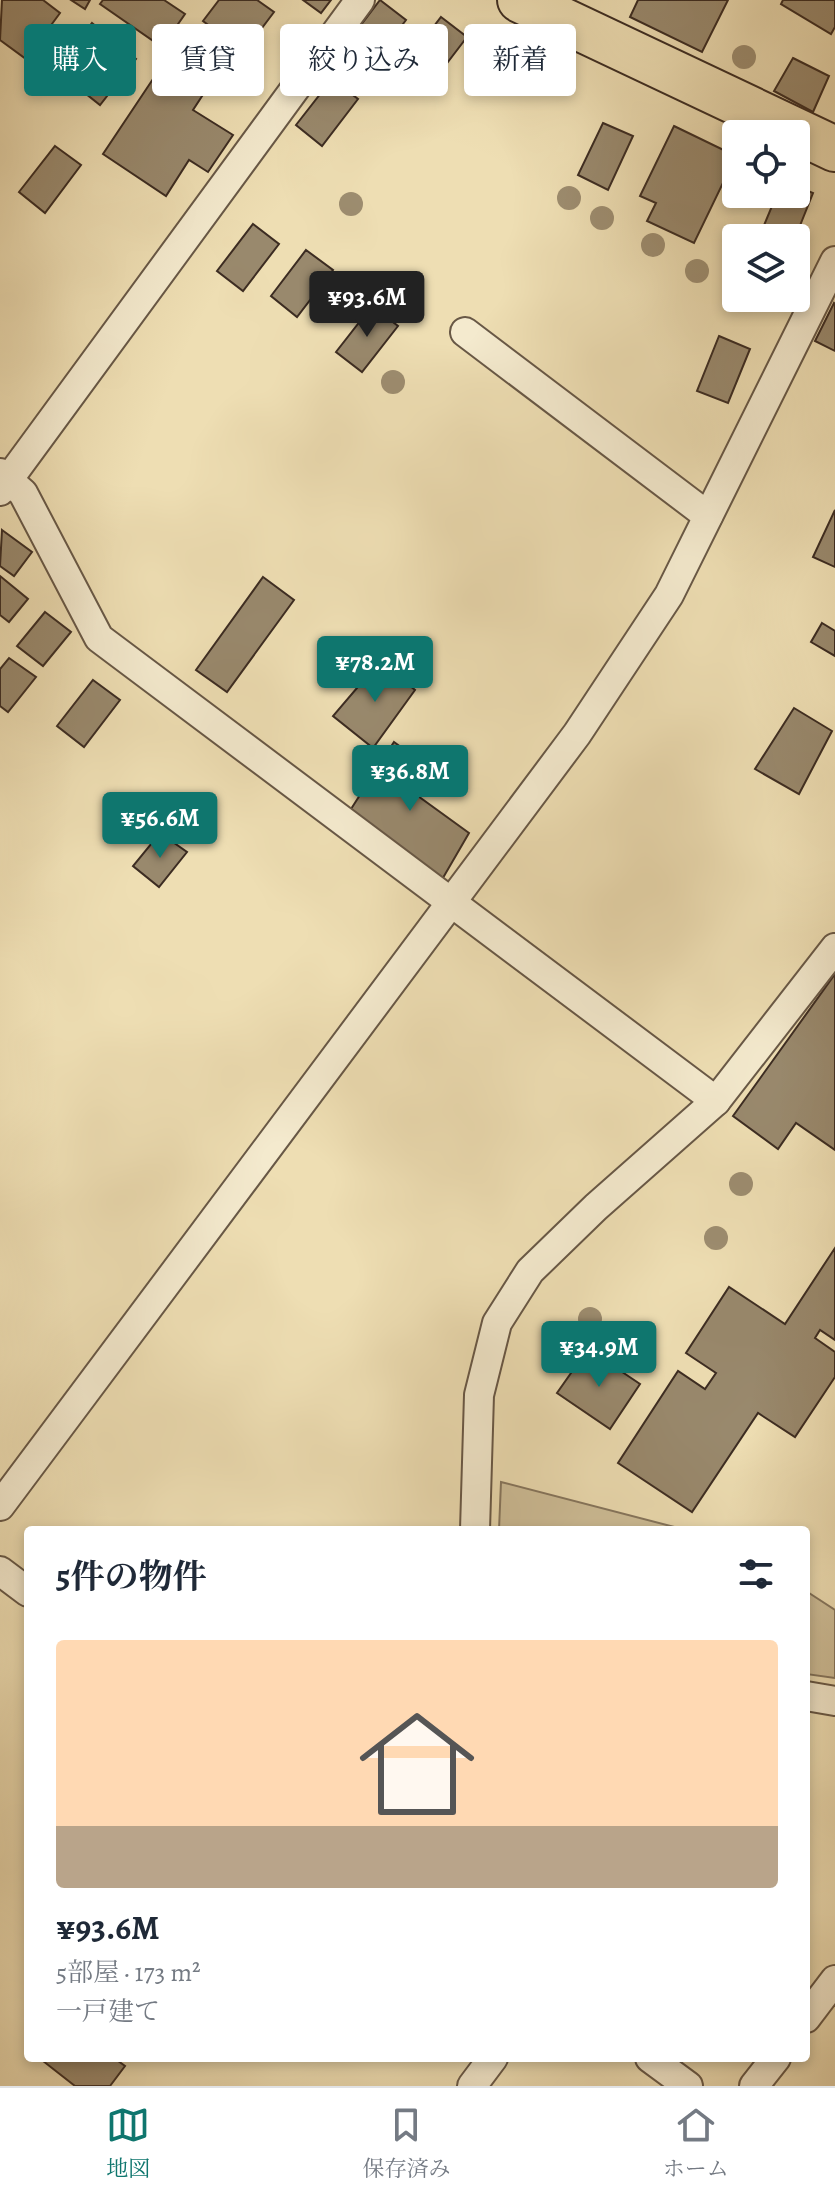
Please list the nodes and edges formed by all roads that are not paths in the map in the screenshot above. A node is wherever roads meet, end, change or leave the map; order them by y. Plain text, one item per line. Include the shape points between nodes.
1 (360, 0) edge
2 (520, 0) edge
3 (835, 149) edge
4 (835, 261) edge
5 (465, 332) dead end
6 (3, 481) edge
7 (708, 516) junction
8 (452, 905) junction
9 (835, 948) edge
10 (716, 1101) junction
11 (0, 1506) edge
12 (475, 1526) edge
13 (0, 1571) edge
14 (24, 1589) edge
15 (810, 1697) edge
16 (835, 1701) edge
17 (835, 1980) edge
18 (810, 2013) edge
19 (490, 2062) edge
20 (655, 2062) edge
21 (773, 2062) edge
22 (472, 2086) edge
23 (688, 2086) edge
24 (754, 2086) edge

1 - 6 street
2 - 3 main road
4 - 7 street
5 - 7 street
6 - 8 street via 23,493 99,638
7 - 8 street via 669,595 577,734
8 - 10 street
8 - 11 street
9 - 10 street
10 - 12 street via 530,1271 497,1323 479,1395
13 - 14 street
15 - 16 street
17 - 18 street
19 - 22 street
20 - 23 street
21 - 24 street

